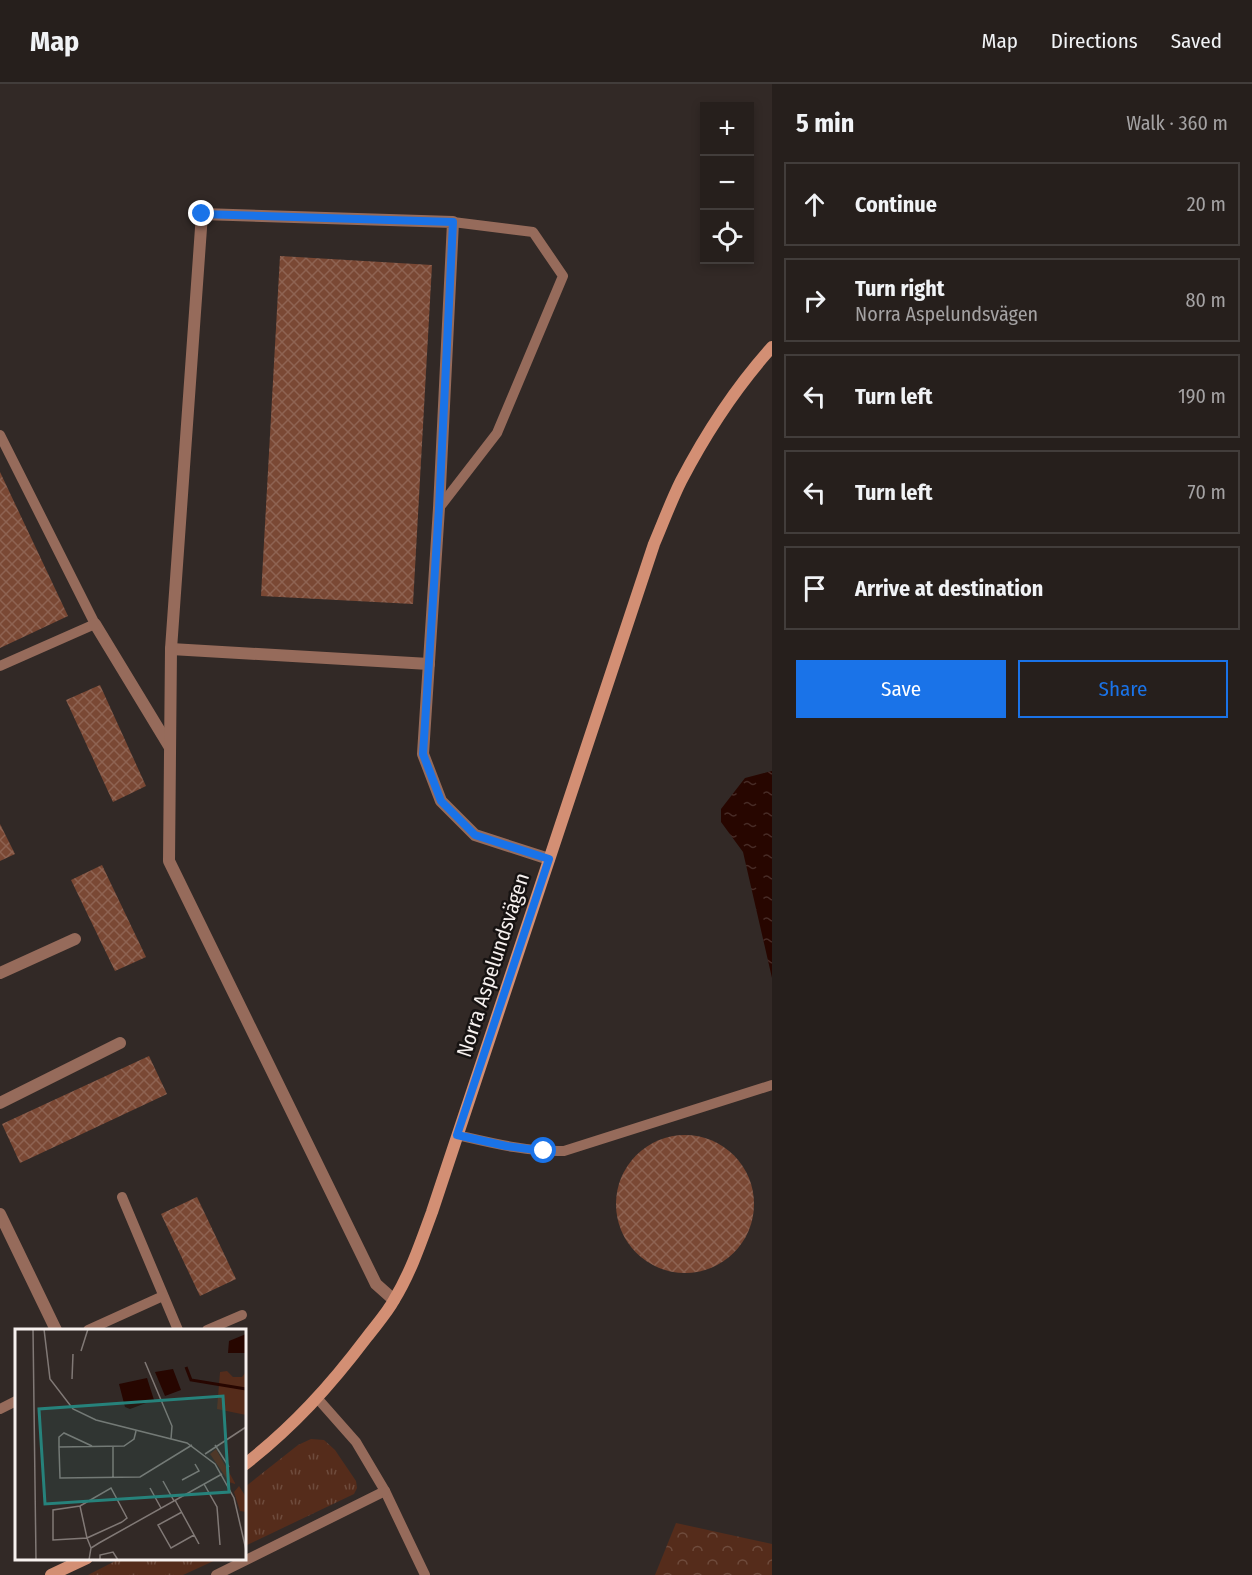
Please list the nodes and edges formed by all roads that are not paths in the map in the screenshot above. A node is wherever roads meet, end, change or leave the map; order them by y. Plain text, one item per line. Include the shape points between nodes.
1 (453, 222) junction
2 (772, 347) edge
3 (0, 435) edge
4 (439, 508) junction
5 (95, 624) junction
6 (171, 649) junction
7 (429, 664) junction
8 (0, 666) edge
9 (170, 747) junction
10 (549, 859) junction
11 (75, 939) dead end
12 (0, 974) edge
13 (120, 1043) dead end
14 (772, 1084) edge
15 (0, 1103) edge
16 (457, 1135) junction
17 (122, 1197) dead end
18 (0, 1214) edge
19 (163, 1296) junction
20 (394, 1300) junction
21 (242, 1315) dead end
22 (56, 1329) edge
23 (90, 1329) edge
24 (178, 1329) edge
25 (209, 1329) edge
26 (318, 1399) junction
27 (15, 1402) edge
28 (0, 1409) edge
29 (246, 1463) edge
30 (384, 1491) junction
31 (83, 1560) edge
32 (51, 1575) edge
33 (216, 1575) edge
34 (425, 1575) edge

1 - 4 street
1 - 4 lane via 533,232 562,276 497,433
1 - 6 street via 202,214
2 - 10 street, Norra Aspelundsvägen via 714,424 680,482 654,544
3 - 5 lane
4 - 7 street
5 - 8 lane
5 - 9 street
6 - 7 street
6 - 9 street
7 - 10 street via 423,754 441,801 475,835
9 - 20 street via 169,861 376,1284
10 - 16 street, Norra Aspelundsvägen
11 - 12 street
13 - 15 street
14 - 16 lane via 564,1151 525,1149
16 - 20 street, Norra Aspelundsvägen via 416,1255
17 - 19 lane
18 - 22 street
19 - 23 lane
19 - 24 lane
20 - 26 street, Norra Aspelundsvägen
21 - 25 lane
26 - 29 street, Norra Aspelundsvägen
26 - 30 lane via 356,1442
27 - 28 lane
30 - 33 lane
30 - 34 lane
31 - 32 street

